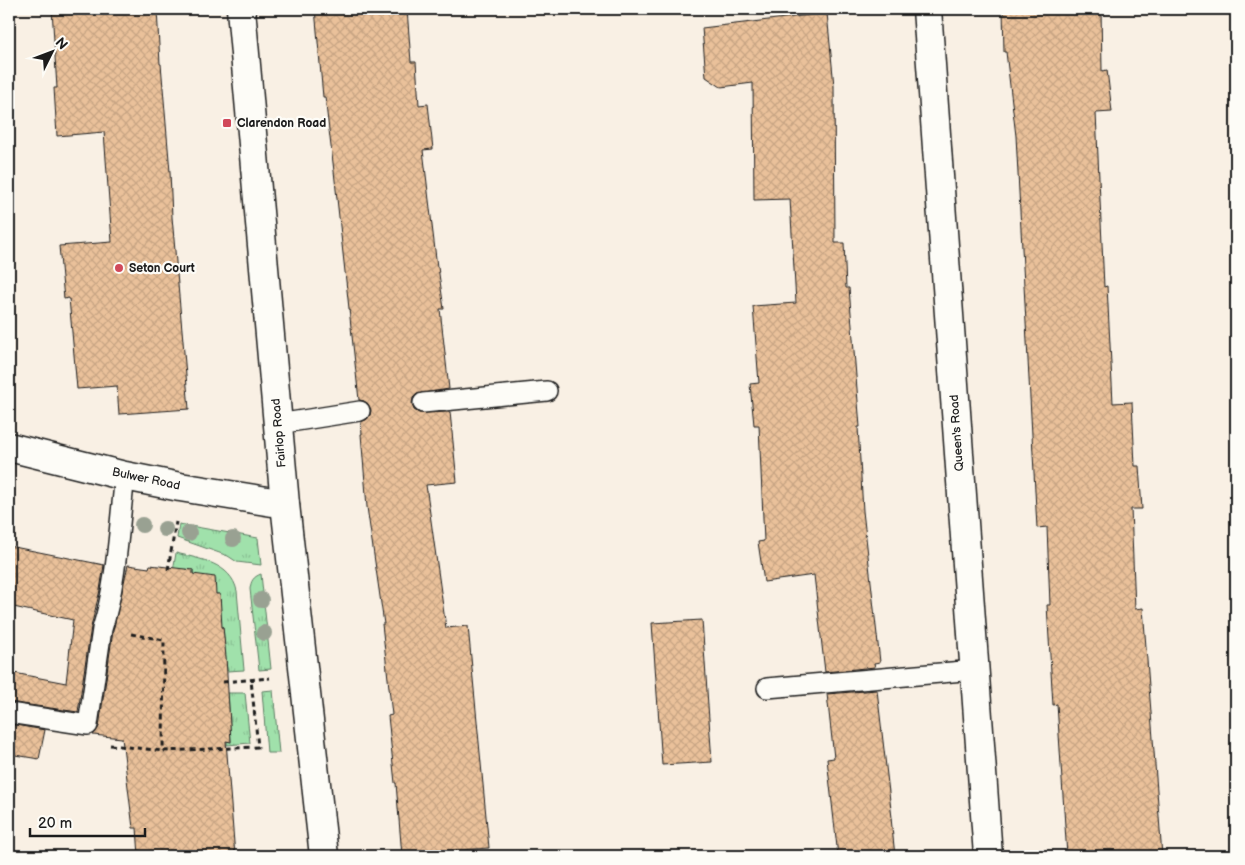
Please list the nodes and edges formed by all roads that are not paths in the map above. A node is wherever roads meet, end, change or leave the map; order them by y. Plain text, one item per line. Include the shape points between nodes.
1 (241, 9) edge
2 (926, 9) edge
3 (547, 391) dead end
4 (423, 403) dead end
5 (360, 411) dead end
6 (278, 424) junction
7 (9, 447) edge
8 (125, 476) junction
9 (285, 504) junction
10 (975, 670) junction
11 (767, 688) dead end
12 (9, 712) edge
13 (324, 856) edge
14 (988, 856) edge

1 - 6 street, Fairlop Road
2 - 10 street, Queen's Road
3 - 4 lane
5 - 6 lane
6 - 9 street, Fairlop Road
7 - 8 street, Bulwer Road
8 - 9 street, Bulwer Road
8 - 12 lane via 88,725
9 - 13 street, Fairlop Road
10 - 11 lane
10 - 14 street, Queen's Road

